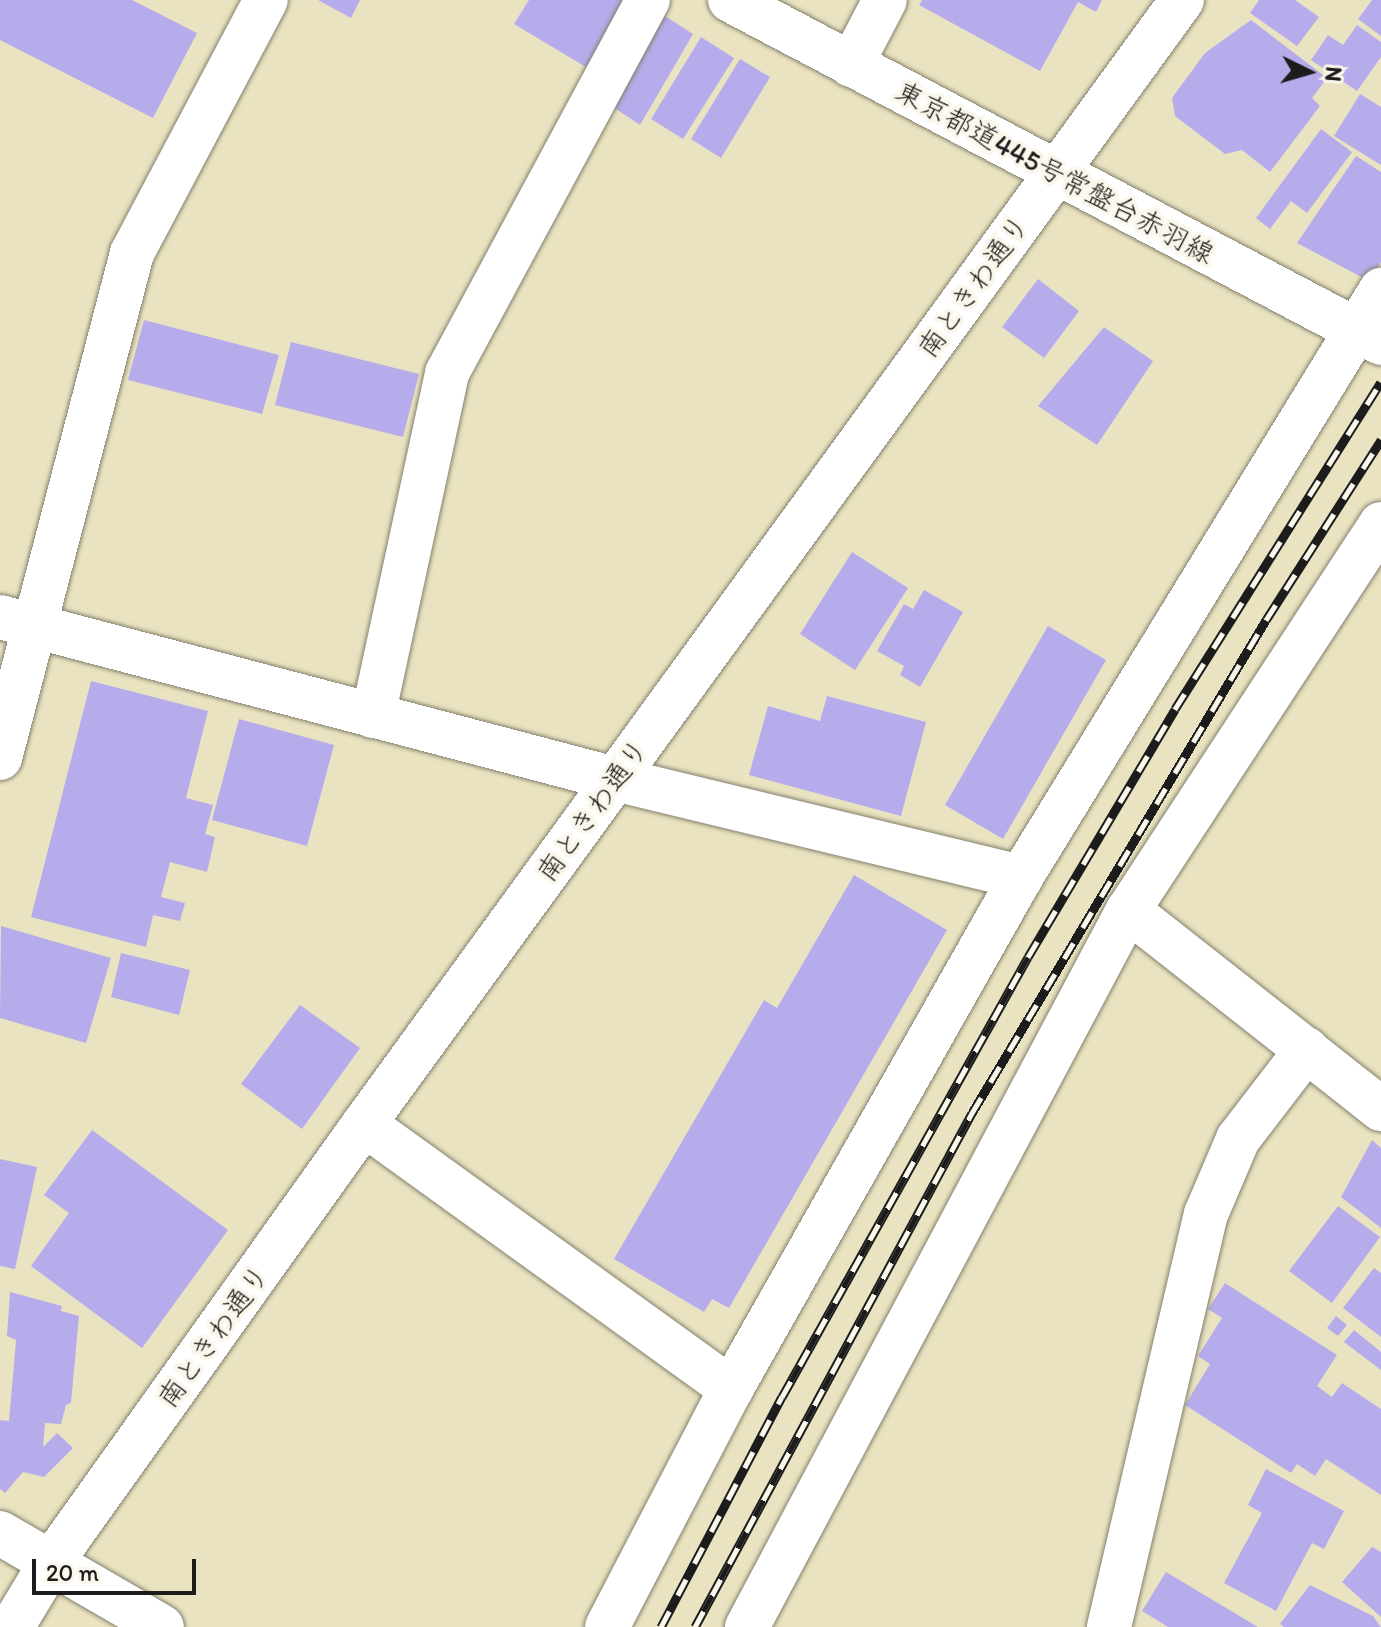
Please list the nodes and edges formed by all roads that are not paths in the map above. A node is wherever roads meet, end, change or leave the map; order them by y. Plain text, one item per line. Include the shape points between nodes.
1 (266, 0) edge
2 (648, 0) edge
3 (730, 0) edge
4 (885, 0) edge
5 (1182, 0) edge
6 (851, 65) junction
7 (1056, 171) junction
8 (1381, 290) edge
9 (1368, 337) edge
10 (1381, 524) edge
11 (17, 622) edge
12 (373, 716) junction
13 (0, 758) edge
14 (615, 779) junction
15 (1021, 877) junction
16 (1128, 910) junction
17 (1307, 1049) junction
18 (1381, 1109) edge
19 (364, 1124) junction
20 (731, 1389) junction
21 (0, 1533) edge
22 (50, 1564) junction
23 (12, 1627) edge
24 (162, 1627) edge
25 (607, 1627) edge
26 (747, 1627) edge
27 (1109, 1627) edge

1 - 11 street via 132,253
2 - 12 street via 447,373
3 - 6 street, 東京都道445号常盤台赤羽線
4 - 6 street
5 - 7 street, 南ときわ通り
6 - 7 street, 東京都道445号常盤台赤羽線
7 - 9 street, 東京都道445号常盤台赤羽線
7 - 14 street, 南ときわ通り
8 - 9 street
9 - 15 street
10 - 16 street
11 - 12 street
11 - 13 street
12 - 14 street
14 - 15 street
14 - 19 street, 南ときわ通り
15 - 20 street
16 - 17 street
16 - 26 street
17 - 18 street
17 - 27 street via 1238,1139 1206,1214
19 - 20 street
19 - 22 street, 南ときわ通り
20 - 25 street
21 - 22 street
22 - 23 street, 南ときわ通り
22 - 24 street

